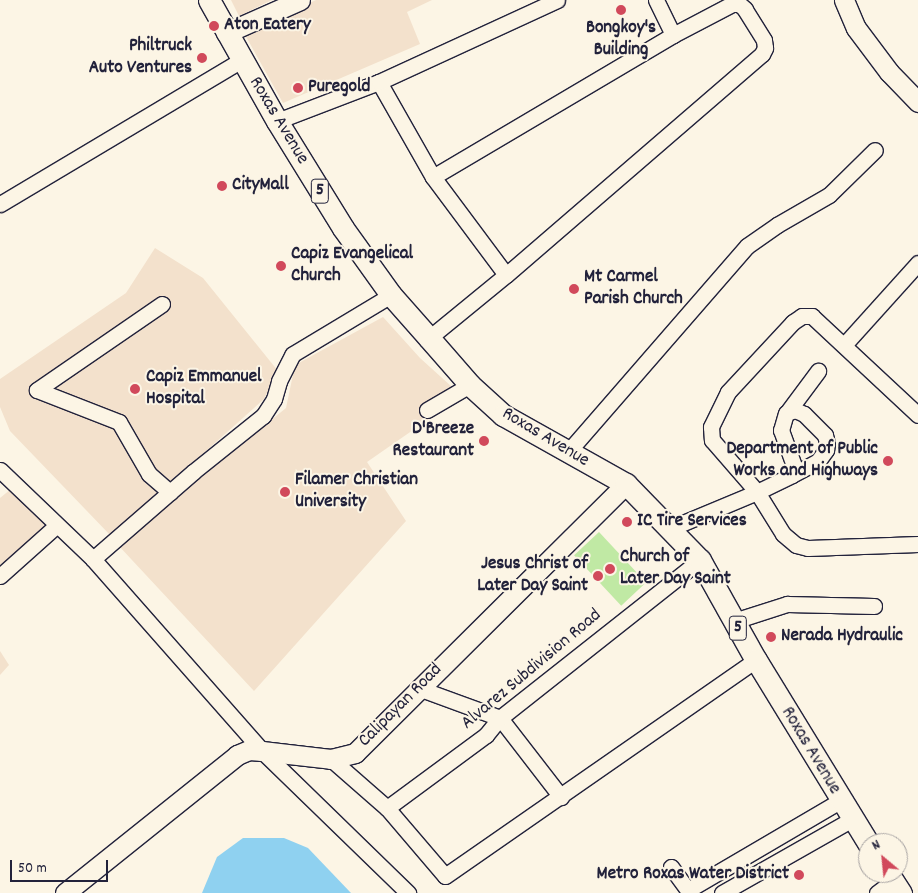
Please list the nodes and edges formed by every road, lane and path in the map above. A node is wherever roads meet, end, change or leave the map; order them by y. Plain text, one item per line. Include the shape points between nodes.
1 (209, 0) edge
2 (300, 0) edge
3 (557, 0) edge
4 (656, 0) edge
5 (844, 0) edge
6 (226, 33) junction
7 (673, 35) junction
8 (242, 60) junction
9 (379, 82) junction
10 (918, 102) edge
11 (277, 122) junction
12 (875, 150) dead end
13 (433, 177) junction
14 (0, 204) edge
15 (918, 263) edge
16 (506, 275) junction
17 (391, 294) junction
18 (162, 304) dead end
19 (429, 338) junction
20 (845, 344) junction
21 (818, 371) dead end
22 (470, 384) junction
23 (427, 410) dead end
24 (789, 410) junction
25 (918, 415) edge
26 (567, 453) junction
27 (0, 470) edge
28 (792, 476) junction
29 (626, 484) junction
30 (170, 492) junction
31 (757, 492) junction
32 (56, 526) junction
33 (671, 528) junction
34 (918, 544) edge
35 (93, 559) junction
36 (700, 560) junction
37 (0, 576) edge
38 (874, 606) dead end
39 (734, 621) junction
40 (756, 660) junction
41 (418, 688) junction
42 (500, 718) junction
43 (262, 751) junction
44 (331, 760) junction
45 (561, 797) junction
46 (840, 801) junction
47 (387, 808) junction
48 (852, 818) junction
49 (862, 833) edge
50 (671, 867) dead end
51 (65, 893) edge
52 (408, 893) edge
53 (722, 893) edge

1 - 6 highway, Roxas Avenue / 5
2 - 6 main road
3 - 9 street
4 - 7 street
5 - 10 main road via 856,28 889,72
6 - 8 highway, Roxas Avenue / 5
7 - 13 street
7 - 16 street via 732,4 739,4 764,40 765,48 762,54
8 - 11 highway, Roxas Avenue / 5
8 - 14 street
9 - 11 street
9 - 13 street
11 - 17 highway, Roxas Avenue / 5 via 343,228
12 - 26 street via 829,195 747,246
13 - 16 street
15 - 20 street
16 - 19 street
17 - 19 highway, Roxas Avenue / 5
17 - 30 street via 293,354 274,399 262,416
18 - 30 street via 37,390 118,422 149,474
19 - 22 highway, Roxas Avenue / 5
20 - 25 street
20 - 31 street via 812,316 802,316 728,392 711,427 712,440
21 - 24 street
22 - 23 street
22 - 26 highway, Roxas Avenue / 5 via 503,414
24 - 28 street via 781,430 794,466
24 - 28 street via 795,410 823,431 827,443 818,461
26 - 29 highway, Roxas Avenue / 5
27 - 32 street
28 - 31 street
29 - 33 highway, Roxas Avenue / 5
29 - 41 main road, Calipayan Road
30 - 35 street
31 - 33 street
31 - 34 street via 783,534 796,545 808,548
32 - 35 street
32 - 37 street
33 - 36 highway, Roxas Avenue / 5
35 - 43 street
36 - 39 highway, Roxas Avenue / 5
36 - 42 street, Alvarez Subdivision Road
38 - 39 street via 787,604
39 - 40 highway, Roxas Avenue / 5
40 - 45 street
40 - 46 highway, Roxas Avenue / 5
41 - 42 street
41 - 44 main road, Calipayan Road via 355,753
42 - 45 street
42 - 47 street, Alvarez Subdivision Road via 486,735
43 - 44 main road, Calipayan Road
43 - 51 main road, Calipayan Road via 248,750 237,755
43 - 52 street
44 - 47 street
45 - 47 street via 445,876
46 - 48 highway, Roxas Avenue / 5
46 - 50 street via 688,890
48 - 49 highway, Roxas Avenue / 5
48 - 53 street

